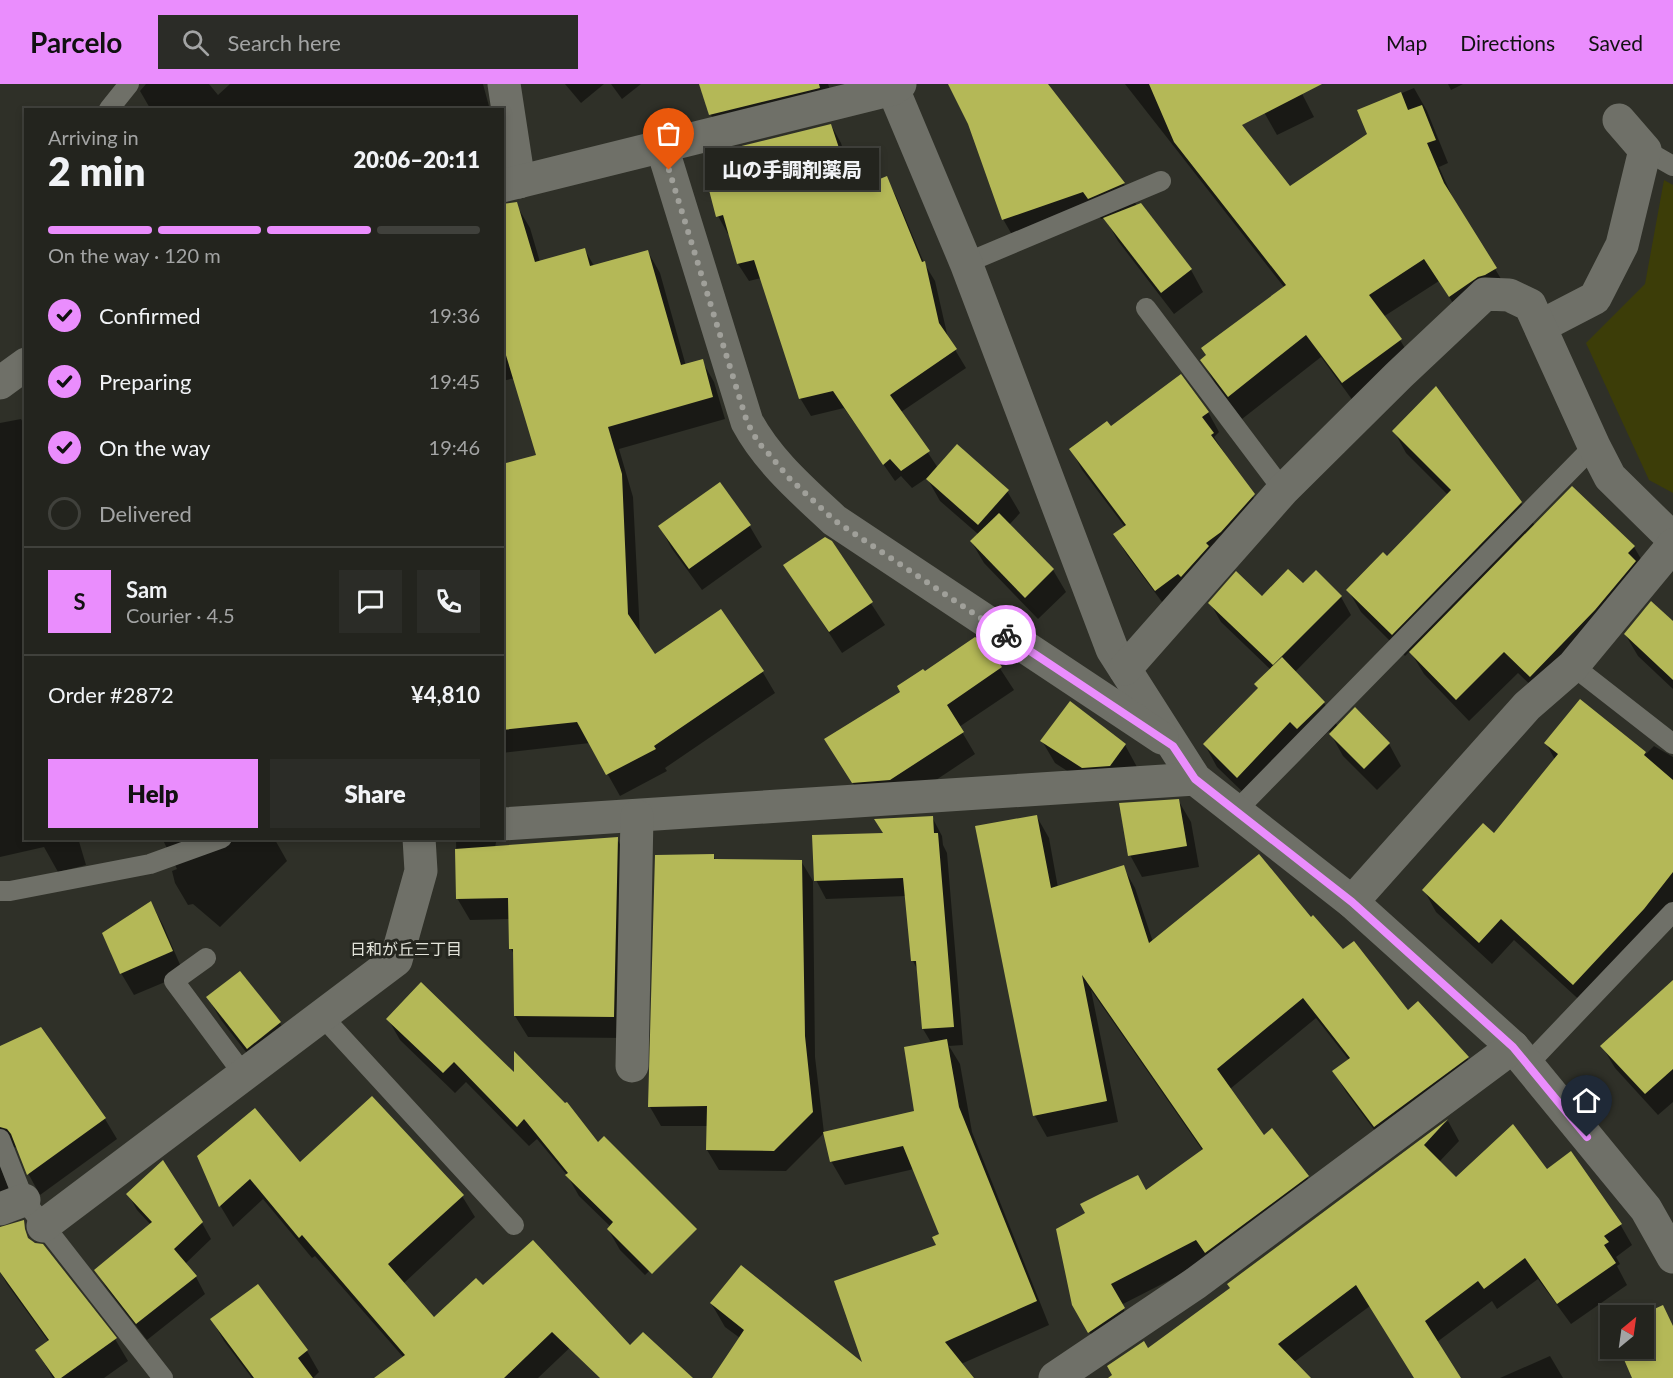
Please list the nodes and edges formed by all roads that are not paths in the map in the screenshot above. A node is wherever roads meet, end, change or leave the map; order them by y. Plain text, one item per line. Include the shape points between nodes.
1 (129, 84) edge
2 (504, 84) edge
3 (894, 86) edge
4 (110, 108) edge
5 (1619, 120) dead end
6 (662, 147) junction
7 (1645, 150) junction
8 (1673, 166) edge
9 (1161, 181) dead end
10 (511, 184) edge
11 (966, 263) junction
12 (1146, 308) dead end
13 (1541, 326) junction
14 (24, 365) edge
15 (0, 382) edge
16 (1594, 446) junction
17 (1283, 490) junction
18 (1673, 539) edge
19 (1673, 545) edge
20 (1573, 666) junction
21 (1125, 669) junction
22 (1673, 744) edge
23 (1173, 746) junction
24 (1195, 779) junction
25 (1236, 811) junction
26 (637, 816) junction
27 (504, 824) edge
28 (216, 840) edge
29 (419, 840) edge
30 (0, 891) edge
31 (1352, 902) junction
32 (1673, 912) edge
33 (206, 958) dead end
34 (322, 1016) junction
35 (1521, 1055) junction
36 (632, 1066) dead end
37 (243, 1076) junction
38 (0, 1139) edge
39 (12, 1204) edge
40 (1646, 1209) junction
41 (514, 1225) dead end
42 (43, 1226) junction
43 (1673, 1228) edge
44 (1673, 1257) edge
45 (163, 1378) edge
46 (1055, 1378) edge

1 - 4 lane
2 - 10 street
3 - 6 street
3 - 11 street
5 - 7 street
6 - 10 street
6 - 23 street via 747,422 758,442 834,520
7 - 8 lane
7 - 13 street via 1622,245 1595,297
9 - 11 lane
11 - 21 street via 1112,649
12 - 17 lane
13 - 16 street
13 - 17 street via 1530,305 1509,295 1485,294
14 - 15 street
16 - 18 street via 1610,477
16 - 25 lane
17 - 21 street
19 - 20 street
20 - 22 lane
20 - 31 street via 1527,706
21 - 23 street
23 - 24 street
24 - 25 street
24 - 26 street
25 - 31 street
26 - 27 street
26 - 36 street
28 - 30 lane via 150,864
29 - 34 street via 421,871 396,960
31 - 35 street
32 - 35 lane
33 - 37 lane via 174,981
34 - 37 street
34 - 41 lane
35 - 40 street
35 - 46 street
37 - 42 street
38 - 39 lane
39 - 42 lane
40 - 43 street
40 - 44 street
42 - 45 lane

